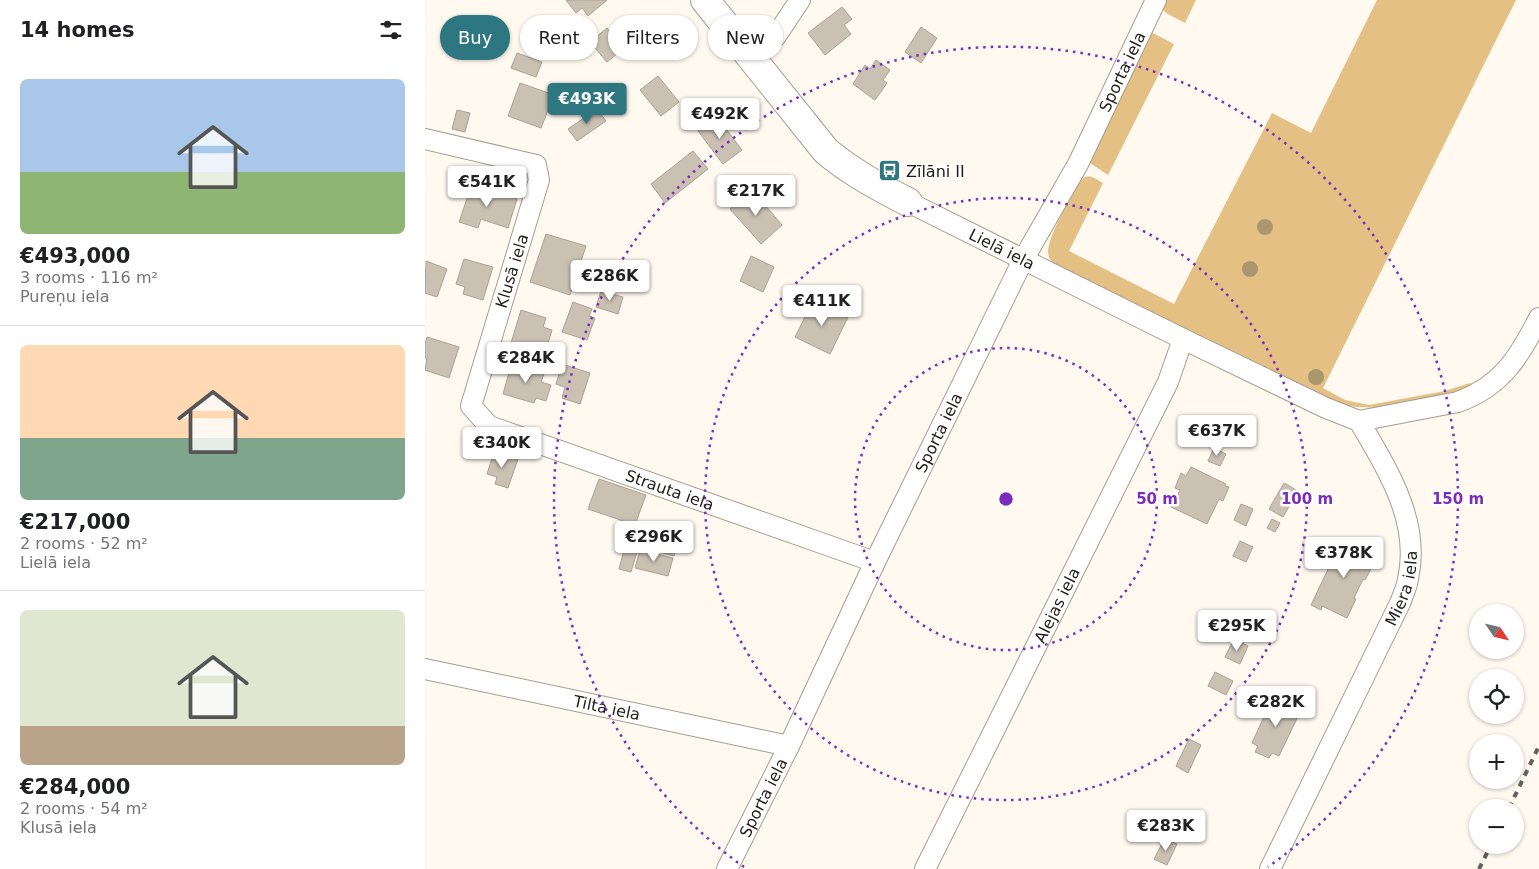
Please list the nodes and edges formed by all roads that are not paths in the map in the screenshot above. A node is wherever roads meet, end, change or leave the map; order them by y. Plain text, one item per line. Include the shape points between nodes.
1 (705, 0) edge
2 (801, 0) edge
3 (1156, 0) edge
4 (717, 15) edge
5 (783, 26) edge
6 (755, 60) edge
7 (425, 139) edge
8 (908, 202) joint
9 (1023, 260) junction
10 (1539, 318) edge
11 (1183, 339) junction
12 (471, 406) joint
13 (1359, 421) junction
14 (875, 562) junction
15 (425, 669) edge
16 (789, 746) junction
17 (727, 869) edge
18 (925, 869) edge
19 (1270, 869) edge

1 - 4 street, Lielā iela
2 - 5 street
3 - 9 street, Sporta iela via 1078,164
6 - 8 street, Lielā iela via 826,151 865,179
7 - 12 street, Klusā iela via 536,164 539,180
8 - 9 street, Lielā iela
9 - 11 street, Lielā iela
9 - 14 street, Sporta iela
10 - 13 street via 1518,357 1489,388 1458,402
11 - 13 street, Lielā iela
11 - 18 street, Alejas iela via 1167,382
12 - 14 street, Strauta iela via 489,426
13 - 19 street, Miera iela via 1388,470 1405,512 1411,543 1408,580 1401,601
14 - 16 street, Sporta iela
15 - 16 street, Tilta iela
16 - 17 street, Sporta iela

